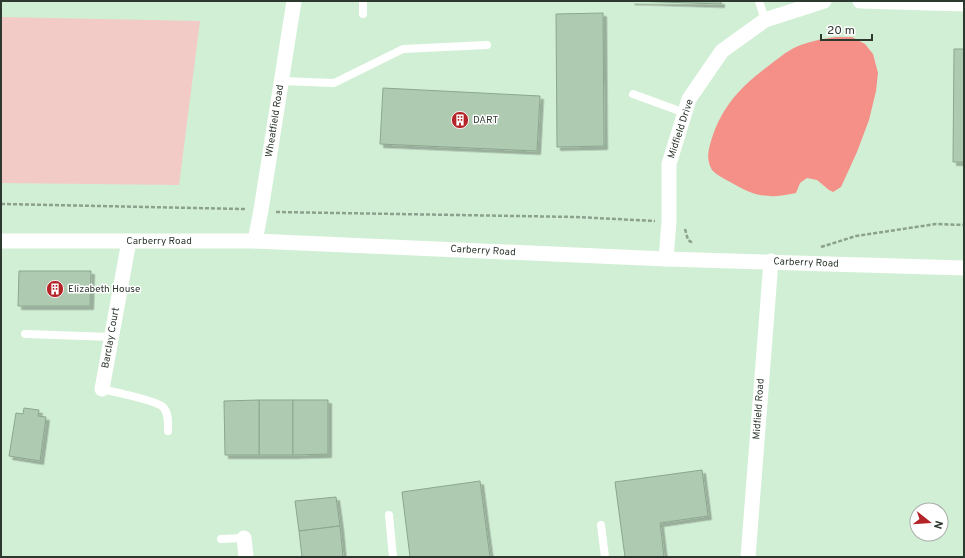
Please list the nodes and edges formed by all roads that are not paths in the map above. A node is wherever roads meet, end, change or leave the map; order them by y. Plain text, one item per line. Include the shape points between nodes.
1 (294, 1) edge
2 (363, 1) edge
3 (759, 1) edge
4 (824, 1) edge
5 (860, 1) edge
6 (900, 2) edge
7 (964, 4) edge
8 (363, 14) dead end
9 (765, 20) junction
10 (487, 45) dead end
11 (281, 81) junction
12 (633, 94) dead end
13 (685, 113) junction
14 (1, 240) edge
15 (129, 241) junction
16 (255, 241) junction
17 (666, 260) junction
18 (771, 262) junction
19 (964, 268) edge
20 (25, 334) dead end
21 (112, 337) junction
22 (102, 389) joint
23 (168, 431) dead end
24 (389, 515) dead end
25 (601, 525) dead end
26 (244, 538) joint
27 (221, 539) dead end
28 (246, 557) edge
29 (393, 557) edge
30 (605, 557) edge
31 (748, 557) edge

1 - 11 street, Wheatfield Road
2 - 8 lane
3 - 9 lane
4 - 9 street, Midfield Drive
5 - 6 street
6 - 7 street
9 - 13 street, Midfield Drive via 722,51 689,99
10 - 11 lane via 403,48 334,83
11 - 16 street, Wheatfield Road
12 - 13 lane
13 - 17 street, Midfield Drive via 669,164
14 - 15 street, Carberry Road
15 - 16 street, Carberry Road
15 - 21 street, Barclay Court
16 - 17 street, Carberry Road
17 - 18 street, Carberry Road
18 - 19 street, Carberry Road
18 - 31 street, Midfield Road
20 - 21 lane
21 - 22 street, Barclay Court
22 - 23 lane via 163,407 168,418
24 - 29 lane
25 - 30 lane
26 - 27 lane
26 - 28 street

